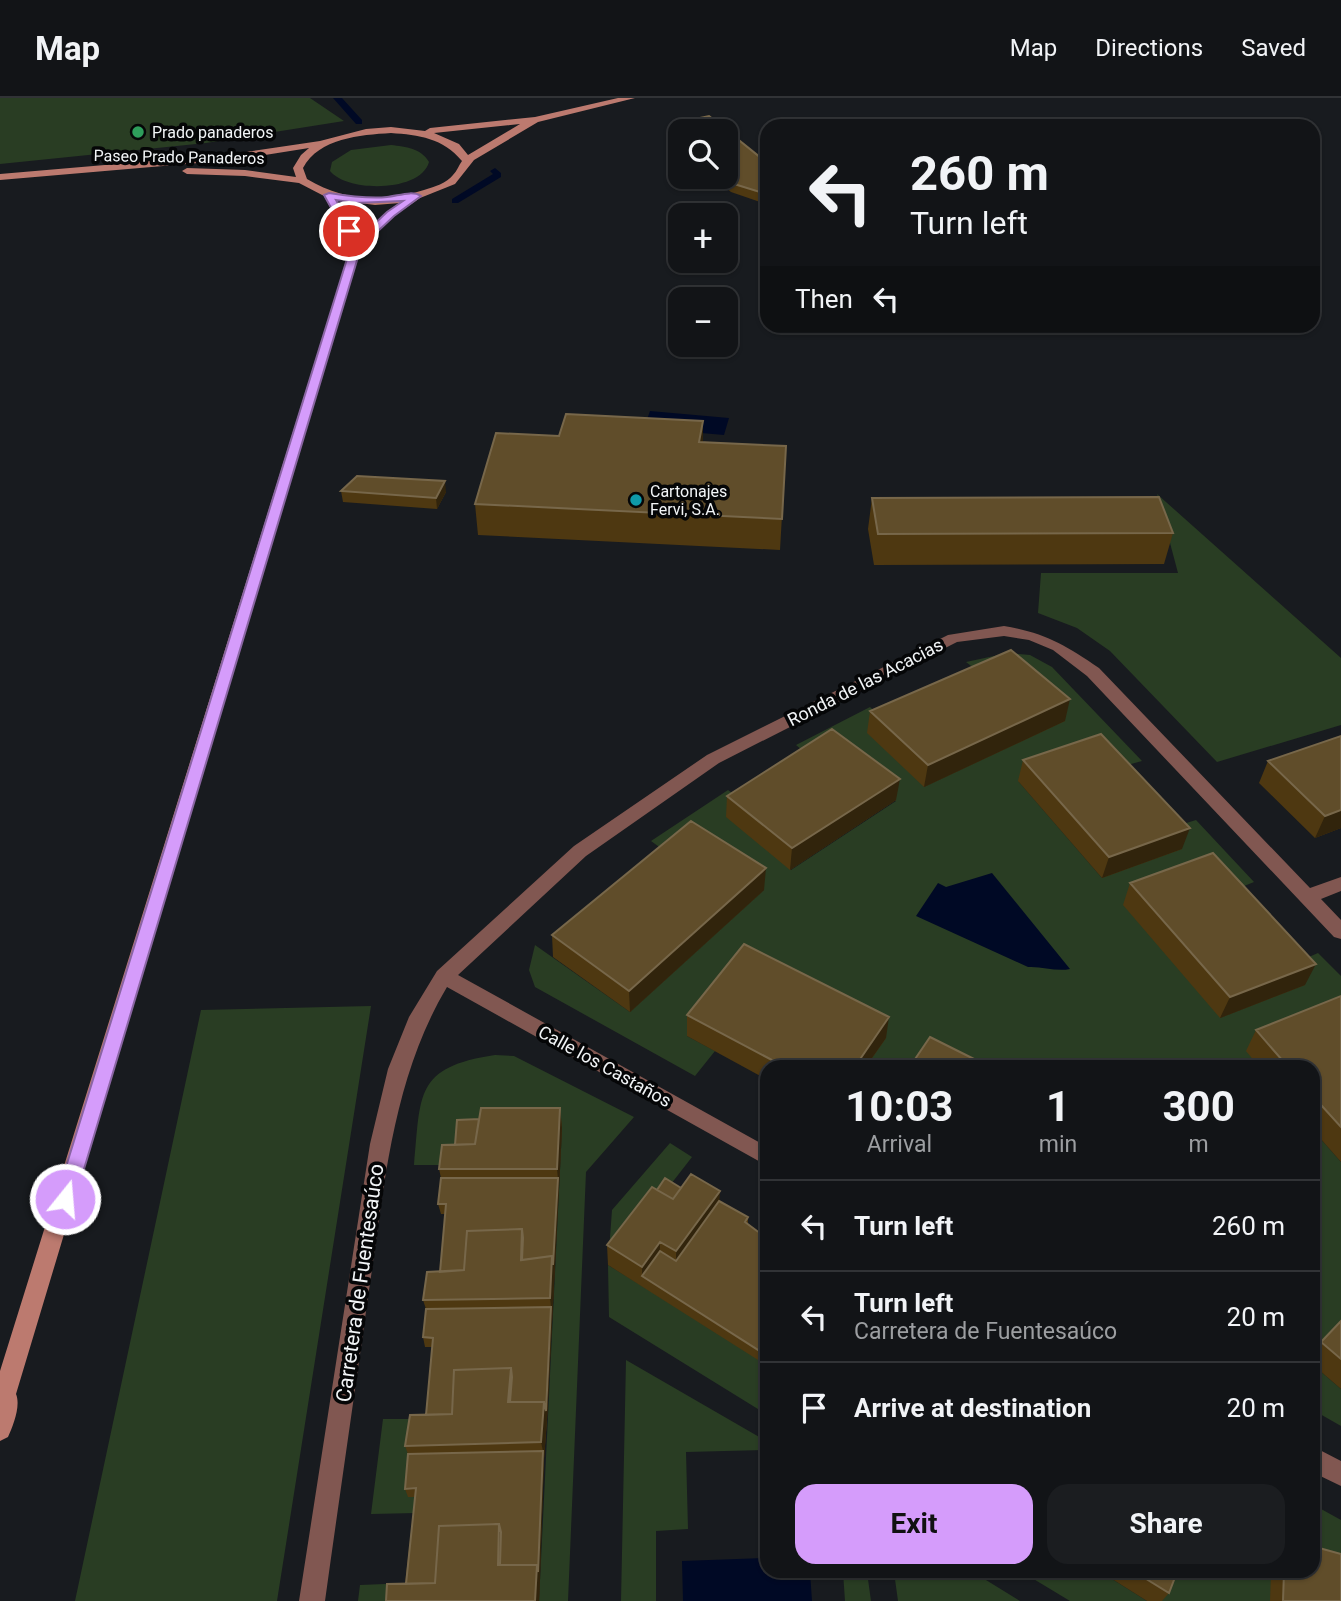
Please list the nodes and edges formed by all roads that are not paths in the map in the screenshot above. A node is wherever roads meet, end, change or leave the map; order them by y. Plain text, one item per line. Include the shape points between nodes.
1 (631, 98) edge
2 (535, 120) junction
3 (420, 132) junction
4 (325, 143) junction
5 (467, 160) junction
6 (54, 172) junction
7 (0, 177) edge
8 (302, 181) junction
9 (329, 195) junction
10 (416, 196) junction
11 (356, 246) junction
12 (1341, 884) edge
13 (1307, 897) junction
14 (1341, 932) edge
15 (443, 976) junction
16 (760, 1153) edge
17 (19, 1349) junction
18 (0, 1409) edge
19 (0, 1429) edge
20 (1320, 1462) edge
21 (1341, 1474) edge
22 (313, 1601) edge

1 - 2 main road
2 - 3 main road
2 - 5 main road
3 - 4 main road, Paseo Prado Panaderos via 371,132
3 - 5 main road via 461,148
4 - 6 main road, Paseo Prado Panaderos via 233,157
4 - 8 main road via 306,154 298,168
5 - 10 main road via 455,180
6 - 7 main road, Paseo Prado Panaderos
6 - 8 main road, Paseo Prado Panaderos via 241,171
8 - 9 main road, Paseo Prado Panaderos
9 - 10 main road, Paseo Prado Panaderos via 356,200
9 - 11 main road
10 - 11 main road
11 - 17 main road
12 - 13 street
13 - 14 street, Ronda de las Acacias
13 - 15 street, Ronda de las Acacias via 1093,672 1058,647 1004,631 953,638 713,759 580,850
15 - 16 street, Calle los Castaños
15 - 22 street, Carretera de Fuentesaúco via 419,1017 398,1069 380,1144
17 - 18 main road
17 - 19 main road
20 - 21 street

